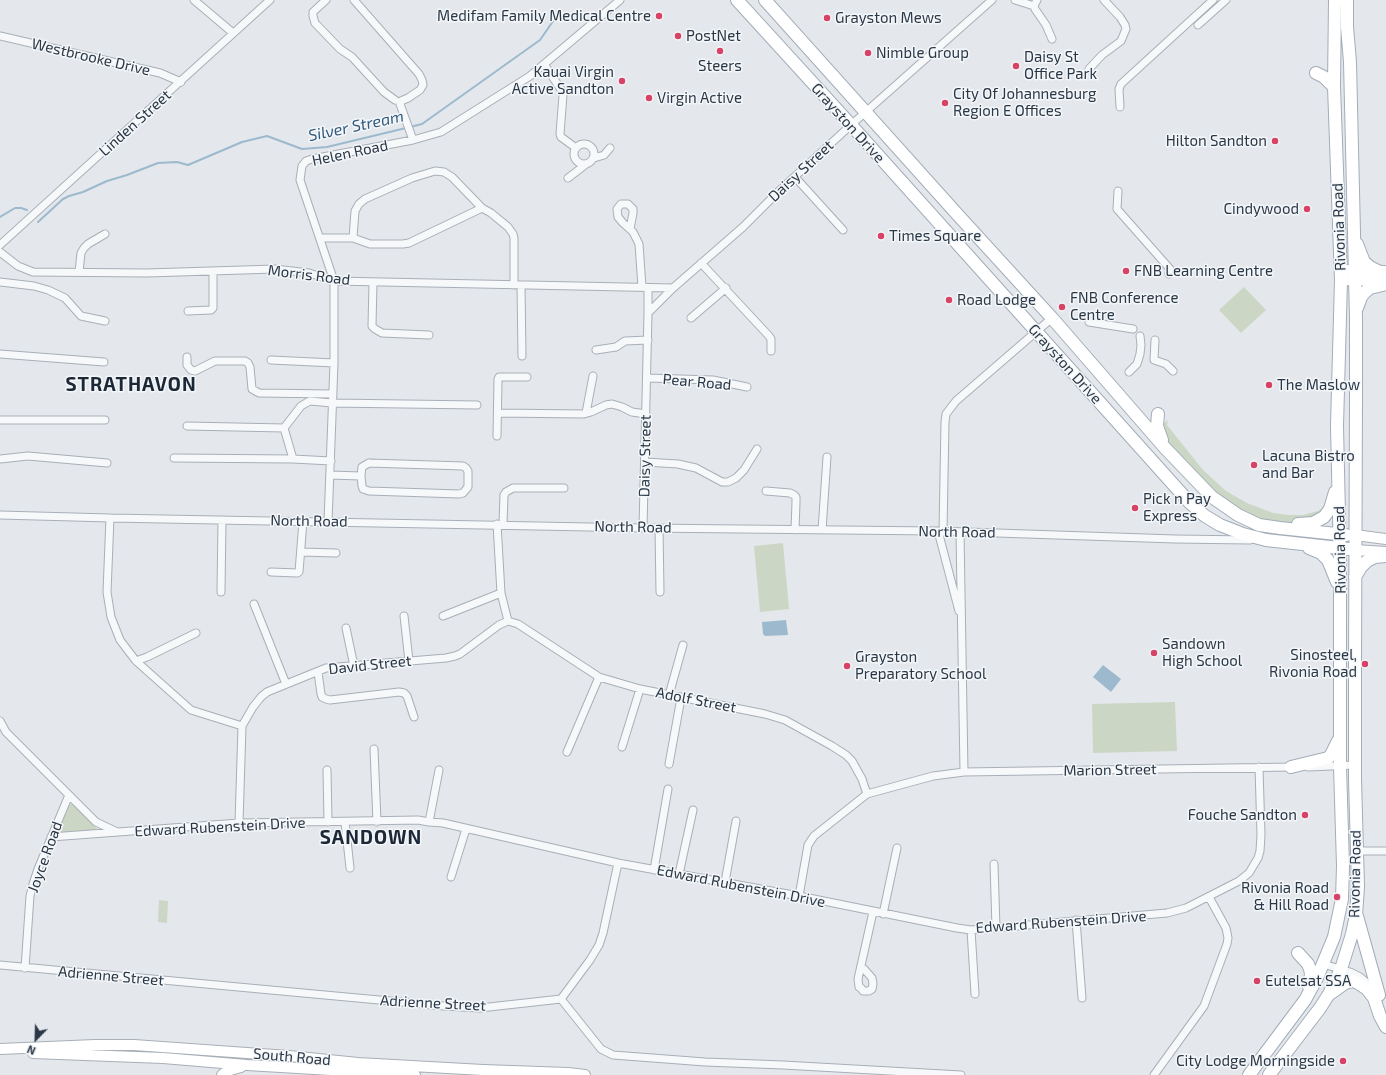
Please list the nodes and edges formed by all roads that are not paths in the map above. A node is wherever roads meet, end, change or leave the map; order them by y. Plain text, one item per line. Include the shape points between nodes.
1 (194, 0) edge
2 (270, 0) edge
3 (326, 0) edge
4 (354, 0) edge
5 (620, 0) edge
6 (737, 0) edge
7 (765, 0) edge
8 (992, 0) edge
9 (1015, 0) edge
10 (1104, 0) edge
11 (1213, 0) edge
12 (1226, 0) edge
13 (1335, 0) edge
14 (1347, 0) edge
15 (1355, 0) edge
16 (1036, 3) edge
17 (1198, 25) dead end
18 (1347, 27) junction
19 (233, 33) junction
20 (0, 36) edge
21 (1052, 39) dead end
22 (544, 64) junction
23 (1089, 69) dead end
24 (1316, 73) dead end
25 (182, 82) junction
26 (1334, 87) junction
27 (399, 102) junction
28 (1120, 107) dead end
29 (866, 113) junction
30 (851, 125) junction
31 (412, 136) junction
32 (1336, 144) junction
33 (1351, 144) junction
34 (576, 148) junction
35 (610, 148) dead end
36 (594, 158) junction
37 (586, 165) junction
38 (795, 177) junction
39 (568, 178) dead end
40 (1118, 190) dead end
41 (482, 208) junction
42 (1129, 216) dead end
43 (1130, 225) junction
44 (630, 229) dead end
45 (843, 230) dead end
46 (105, 234) dead end
47 (1354, 236) junction
48 (320, 238) junction
49 (353, 238) junction
50 (0, 245) edge
51 (0, 252) edge
52 (701, 263) junction
53 (1170, 268) dead end
54 (213, 271) junction
55 (1382, 271) edge
56 (79, 272) junction
57 (1341, 275) junction
58 (1354, 275) junction
59 (334, 281) junction
60 (1386, 281) edge
61 (0, 282) edge
62 (372, 282) junction
63 (1386, 284) edge
64 (517, 285) junction
65 (645, 287) junction
66 (673, 288) junction
67 (726, 288) junction
68 (188, 311) dead end
69 (648, 313) junction
70 (691, 318) dead end
71 (1052, 318) junction
72 (1356, 318) junction
73 (105, 321) dead end
74 (1089, 322) dead end
75 (1133, 329) dead end
76 (1036, 332) junction
77 (430, 335) dead end
78 (1140, 336) dead end
79 (648, 340) junction
80 (1155, 340) dead end
81 (596, 350) dead end
82 (771, 351) dead end
83 (0, 354) edge
84 (522, 356) dead end
85 (187, 357) dead end
86 (271, 360) dead end
87 (104, 362) dead end
88 (334, 363) junction
89 (1173, 371) dead end
90 (1130, 372) dead end
91 (592, 376) dead end
92 (526, 377) dead end
93 (647, 378) junction
94 (747, 387) dead end
95 (333, 394) junction
96 (332, 403) junction
97 (477, 405) dead end
98 (498, 413) junction
99 (586, 413) junction
100 (646, 414) junction
101 (1158, 414) dead end
102 (0, 420) edge
103 (105, 420) dead end
104 (1145, 424) junction
105 (188, 426) dead end
106 (284, 428) junction
107 (497, 436) dead end
108 (1165, 448) junction
109 (757, 449) dead end
110 (1148, 457) junction
111 (0, 458) edge
112 (174, 458) dead end
113 (827, 458) dead end
114 (293, 459) junction
115 (330, 461) junction
116 (645, 462) junction
117 (107, 463) dead end
118 (330, 475) junction
119 (361, 476) junction
120 (1338, 480) junction
121 (564, 488) dead end
122 (766, 491) dead end
123 (0, 515) edge
124 (110, 518) junction
125 (222, 520) junction
126 (303, 521) junction
127 (328, 522) junction
128 (500, 524) junction
129 (1259, 525) junction
130 (644, 528) junction
131 (659, 528) junction
132 (795, 530) junction
133 (822, 530) junction
134 (940, 532) junction
135 (960, 532) junction
136 (1340, 534) junction
137 (1355, 535) junction
138 (1386, 539) edge
139 (1266, 540) junction
140 (1290, 542) junction
141 (1340, 548) junction
142 (1355, 550) junction
143 (301, 552) junction
144 (1386, 552) edge
145 (336, 553) dead end
146 (1386, 556) edge
147 (271, 572) dead end
148 (1355, 577) junction
149 (221, 592) dead end
150 (660, 592) dead end
151 (501, 593) junction
152 (1340, 597) junction
153 (254, 604) dead end
154 (404, 616) dead end
155 (443, 616) dead end
156 (961, 619) junction
157 (508, 621) junction
158 (346, 628) dead end
159 (196, 634) dead end
160 (683, 645) dead end
161 (136, 661) junction
162 (409, 661) junction
163 (354, 666) junction
164 (318, 672) junction
165 (599, 677) junction
166 (286, 684) junction
167 (640, 689) junction
168 (669, 695) junction
169 (681, 698) junction
170 (414, 717) dead end
171 (0, 721) edge
172 (242, 726) junction
173 (6, 732) junction
174 (1340, 735) junction
175 (0, 738) edge
176 (622, 747) dead end
177 (374, 749) dead end
178 (567, 752) dead end
179 (669, 764) dead end
180 (1355, 765) junction
181 (1340, 766) junction
182 (1259, 767) junction
183 (1291, 767) junction
184 (327, 770) dead end
185 (439, 770) dead end
186 (964, 772) junction
187 (668, 789) dead end
188 (867, 794) junction
189 (69, 795) junction
190 (693, 810) dead end
191 (736, 821) dead end
192 (328, 822) junction
193 (345, 822) junction
194 (377, 822) junction
195 (429, 822) junction
196 (239, 823) junction
197 (466, 829) junction
198 (117, 832) junction
199 (51, 837) junction
200 (897, 848) dead end
201 (1386, 850) edge
202 (1357, 851) junction
203 (618, 864) junction
204 (994, 864) dead end
205 (350, 868) dead end
206 (654, 870) junction
207 (679, 874) junction
208 (451, 877) dead end
209 (725, 882) junction
210 (1358, 887) junction
211 (799, 896) junction
212 (1209, 897) junction
213 (873, 912) junction
214 (883, 914) junction
215 (1356, 915) junction
216 (1076, 920) junction
217 (996, 928) junction
218 (971, 930) junction
219 (1298, 953) dead end
220 (1323, 964) junction
221 (0, 965) edge
222 (25, 968) junction
223 (862, 969) dead end
224 (1341, 969) junction
225 (975, 994) dead end
226 (1329, 994) junction
227 (1379, 995) junction
228 (1082, 998) dead end
229 (561, 999) junction
230 (1305, 1000) junction
231 (1386, 1022) edge
232 (1386, 1027) edge
233 (0, 1050) edge
234 (1262, 1058) junction
235 (246, 1065) junction
236 (325, 1072) edge
237 (521, 1074) edge
238 (222, 1075) edge
239 (415, 1075) edge
240 (585, 1075) edge
241 (961, 1075) edge
242 (1154, 1075) edge
243 (1249, 1075) edge
244 (1269, 1075) edge

1 - 19 street
2 - 19 street, Linden Street
3 - 27 street via 314,12 315,23 340,49 352,57 384,92
4 - 27 street via 422,80 420,90
5 - 22 street, Helen Road
6 - 30 main road, Grayston Drive
7 - 29 main road, Grayston Drive
8 - 29 street, Daisy Street
9 - 16 street
10 - 23 street via 1120,17 1126,29 1121,41
11 - 28 street via 1121,84
12 - 17 street
13 - 26 main road, Rivonia Road
14 - 18 main road, Rivonia Road
15 - 18 main road via 1349,13
16 - 21 street via 1035,9
18 - 33 main road, Rivonia Road
19 - 25 street, Linden Street
20 - 25 street, Westbrooke Drive via 154,72
22 - 31 street, Helen Road via 530,76 442,132
22 - 34 street via 562,90 561,137
24 - 26 main road
25 - 50 street, Linden Street
26 - 32 main road, Rivonia Road
27 - 31 street
29 - 30 street, Daisy Street
29 - 71 main road, Grayston Drive
30 - 38 street, Daisy Street
30 - 76 main road, Grayston Drive
31 - 48 street, Helen Road via 306,161 301,169 300,180
32 - 33 main road
32 - 57 main road, Rivonia Road
33 - 47 main road, Rivonia Road
34 - 36 street via 583,144 589,145 594,152
34 - 37 street via 575,159
35 - 36 street via 604,155
36 - 37 street
37 - 39 street
38 - 45 street
38 - 52 street, Daisy Street
40 - 43 street via 1117,209
41 - 49 street via 409,243 370,244
41 - 49 street via 449,174 435,171 364,199 355,211
41 - 64 street via 503,222 514,238
42 - 43 street
43 - 53 street via 1150,242
44 - 65 street, Daisy Street via 638,239
46 - 56 street via 84,248
47 - 55 main road via 1364,262
47 - 58 main road, Rivonia Road
48 - 49 street
48 - 59 street, Helen Road
51 - 56 street, Morris Road via 29,271
52 - 66 street, Daisy Street
52 - 67 street
54 - 56 street, Morris Road
54 - 59 street, Morris Road via 282,269 309,273
54 - 68 street via 213,308
55 - 58 street
57 - 58 street
57 - 120 main road, Rivonia Road via 1337,398
58 - 60 street
58 - 72 main road, Rivonia Road
59 - 62 street, Morris Road
59 - 88 street, Helen Road
61 - 73 street via 48,290 65,298 82,316
62 - 64 street, Morris Road
62 - 77 street via 372,326 375,330 382,333
63 - 72 main road via 1365,292 1358,305
64 - 65 street, Morris Road
64 - 84 street
65 - 66 street, Morris Road
65 - 69 street, Daisy Street
66 - 69 street, Daisy Street
67 - 70 street
67 - 82 street via 769,336
69 - 79 street, Daisy Street
71 - 76 street
71 - 104 main road, Grayston Drive
72 - 137 main road, Rivonia Road
74 - 75 street
76 - 110 main road, Grayston Drive
76 - 134 street via 956,402 946,414
78 - 90 street via 1139,360
79 - 81 street via 625,341 616,347
79 - 93 street, Daisy Street
80 - 89 street via 1154,360 1166,364
83 - 87 street
85 - 95 street via 187,365 195,371 215,361 245,361 250,367 252,389 259,393
86 - 88 street
88 - 95 street, Helen Road
91 - 99 street
92 - 98 street via 499,377
93 - 94 street, Pear Road via 712,380
93 - 100 street, Daisy Street
95 - 96 street, Helen Road
96 - 97 street
96 - 106 street via 306,403
96 - 115 street, Helen Road
98 - 99 street
98 - 107 street
99 - 100 street via 612,404 632,412
100 - 116 street, Daisy Street
101 - 108 main road via 1157,426
102 - 103 street
104 - 108 main road, Grayston Drive
104 - 110 main road via 1142,436
105 - 106 street
106 - 114 street
108 - 129 main road, Grayston Drive via 1212,497 1238,515
109 - 116 street via 744,470 728,482 722,482 696,468
110 - 139 main road, Grayston Drive via 1205,516 1237,532
111 - 117 street via 28,456
112 - 114 street
113 - 133 street
114 - 115 street
115 - 118 street, Helen Road
116 - 130 street, Daisy Street
118 - 119 street
118 - 127 street, Helen Road
119 - 119 street via 362,467 369,463 459,466 468,471 468,488 459,494 369,491 362,486
120 - 129 main road via 1330,509 1319,521 1309,524
120 - 136 main road, Rivonia Road
121 - 128 street via 513,488 504,495
122 - 132 street via 790,493 796,497
123 - 124 street, North Road
124 - 125 street, North Road
124 - 161 street via 107,592 111,617 120,640
125 - 126 street, North Road
125 - 149 street
126 - 127 street, North Road
126 - 143 street
127 - 128 street, North Road
128 - 130 street, North Road
128 - 151 street
129 - 136 main road, Grayston Drive
130 - 131 street, North Road
131 - 132 street, North Road
131 - 150 street
132 - 133 street, North Road
133 - 134 street, North Road
134 - 135 street, North Road
134 - 156 street
135 - 139 street, North Road
135 - 156 street
136 - 137 main road, Grayston Drive
136 - 141 main road, Rivonia Road
137 - 138 street, Grayston Drive
137 - 142 main road, Rivonia Road
139 - 140 main road, Grayston Drive
140 - 141 main road, Grayston Drive
140 - 152 main road via 1317,551 1327,558 1334,572
141 - 142 main road, Grayston Drive
141 - 152 main road, Rivonia Road
142 - 144 street, Grayston Drive
142 - 148 main road, Rivonia Road
143 - 145 street
143 - 147 street via 298,573
146 - 148 main road via 1367,560
148 - 180 main road, Rivonia Road
151 - 155 street
151 - 157 street
152 - 174 main road, Rivonia Road
153 - 166 street
154 - 162 street
156 - 186 street
157 - 162 street, David Street via 499,624 460,654 446,658
157 - 165 street, Adolf Street via 518,624
158 - 163 street
159 - 161 street
160 - 168 street
161 - 172 street via 191,710
162 - 163 street, David Street
163 - 164 street, David Street via 326,668
164 - 166 street, David Street
164 - 170 street via 321,694 326,699 404,693
165 - 167 street, Adolf Street
165 - 178 street
166 - 172 street, David Street via 261,696
167 - 168 street, Adolf Street
167 - 176 street
168 - 169 street, Adolf Street
169 - 179 street
169 - 188 street, Adolf Street via 765,714 792,723 846,755 862,779
171 - 173 street, Edward Rubenstein Drive
172 - 196 street, David Street
173 - 175 street
173 - 189 street, Edward Rubenstein Drive
174 - 181 main road, Rivonia Road
174 - 183 main road via 1328,758
177 - 194 street
180 - 181 street, Marion Street
180 - 202 main road, Rivonia Road
181 - 183 street, Marion Street
181 - 220 main road, Rivonia Road via 1342,899 1334,937
182 - 183 street, Marion Street
182 - 186 street, Marion Street
182 - 212 street, Edward Rubenstein Drive via 1262,835 1258,858 1249,873 1239,881
184 - 192 street
185 - 195 street
186 - 188 street, Marion Street via 933,776
187 - 206 street
188 - 211 street via 810,841
189 - 198 street, Edward Rubenstein Drive via 96,822
189 - 199 street, Joyce Road
190 - 207 street
191 - 209 street
192 - 193 street, Edward Rubenstein Drive
192 - 196 street, Edward Rubenstein Drive
193 - 194 street, Edward Rubenstein Drive
193 - 205 street
194 - 195 street, Edward Rubenstein Drive
195 - 197 street, Edward Rubenstein Drive
196 - 198 street, Edward Rubenstein Drive
197 - 203 street, Edward Rubenstein Drive
197 - 208 street
198 - 199 street, Edward Rubenstein Drive
199 - 222 street, Joyce Road via 30,896
200 - 214 street
201 - 202 street
202 - 210 main road, Rivonia Road
203 - 206 street, Edward Rubenstein Drive
203 - 229 street via 599,945
204 - 217 street
206 - 207 street, Edward Rubenstein Drive
207 - 209 street, Edward Rubenstein Drive
209 - 211 street, Edward Rubenstein Drive
210 - 215 main road, Rivonia Road
210 - 220 main road via 1337,954
211 - 213 street, Edward Rubenstein Drive
212 - 216 street, Edward Rubenstein Drive via 1186,908 1167,913
212 - 242 street via 1226,928 1227,944 1204,1006
213 - 214 street, Edward Rubenstein Drive
213 - 223 street
214 - 218 street, Edward Rubenstein Drive
215 - 224 main road, Rivonia Road
215 - 227 main road
216 - 217 street, Edward Rubenstein Drive
216 - 228 street
217 - 218 street, Edward Rubenstein Drive
218 - 225 street
219 - 230 main road via 1310,969 1310,984
220 - 224 street
220 - 230 main road, Rivonia Road
221 - 222 street, Adrienne Street
222 - 229 street, Adrienne Street via 444,1006 480,1008
224 - 226 main road, Rivonia Road
224 - 227 street via 1360,977
224 - 234 main road via 1330,978 1313,1006 1288,1036
226 - 232 main road via 1345,983 1358,983 1372,994
226 - 244 main road, Rivonia Road
227 - 231 street
229 - 241 street via 601,1049 613,1055
230 - 234 main road, Rivonia Road
233 - 235 street, South Road
233 - 237 street, South Road via 95,1044 134,1045
234 - 243 main road, Rivonia Road
235 - 236 street, South Road
235 - 238 street
236 - 239 street, South Road
237 - 240 street, South Road via 543,1072

